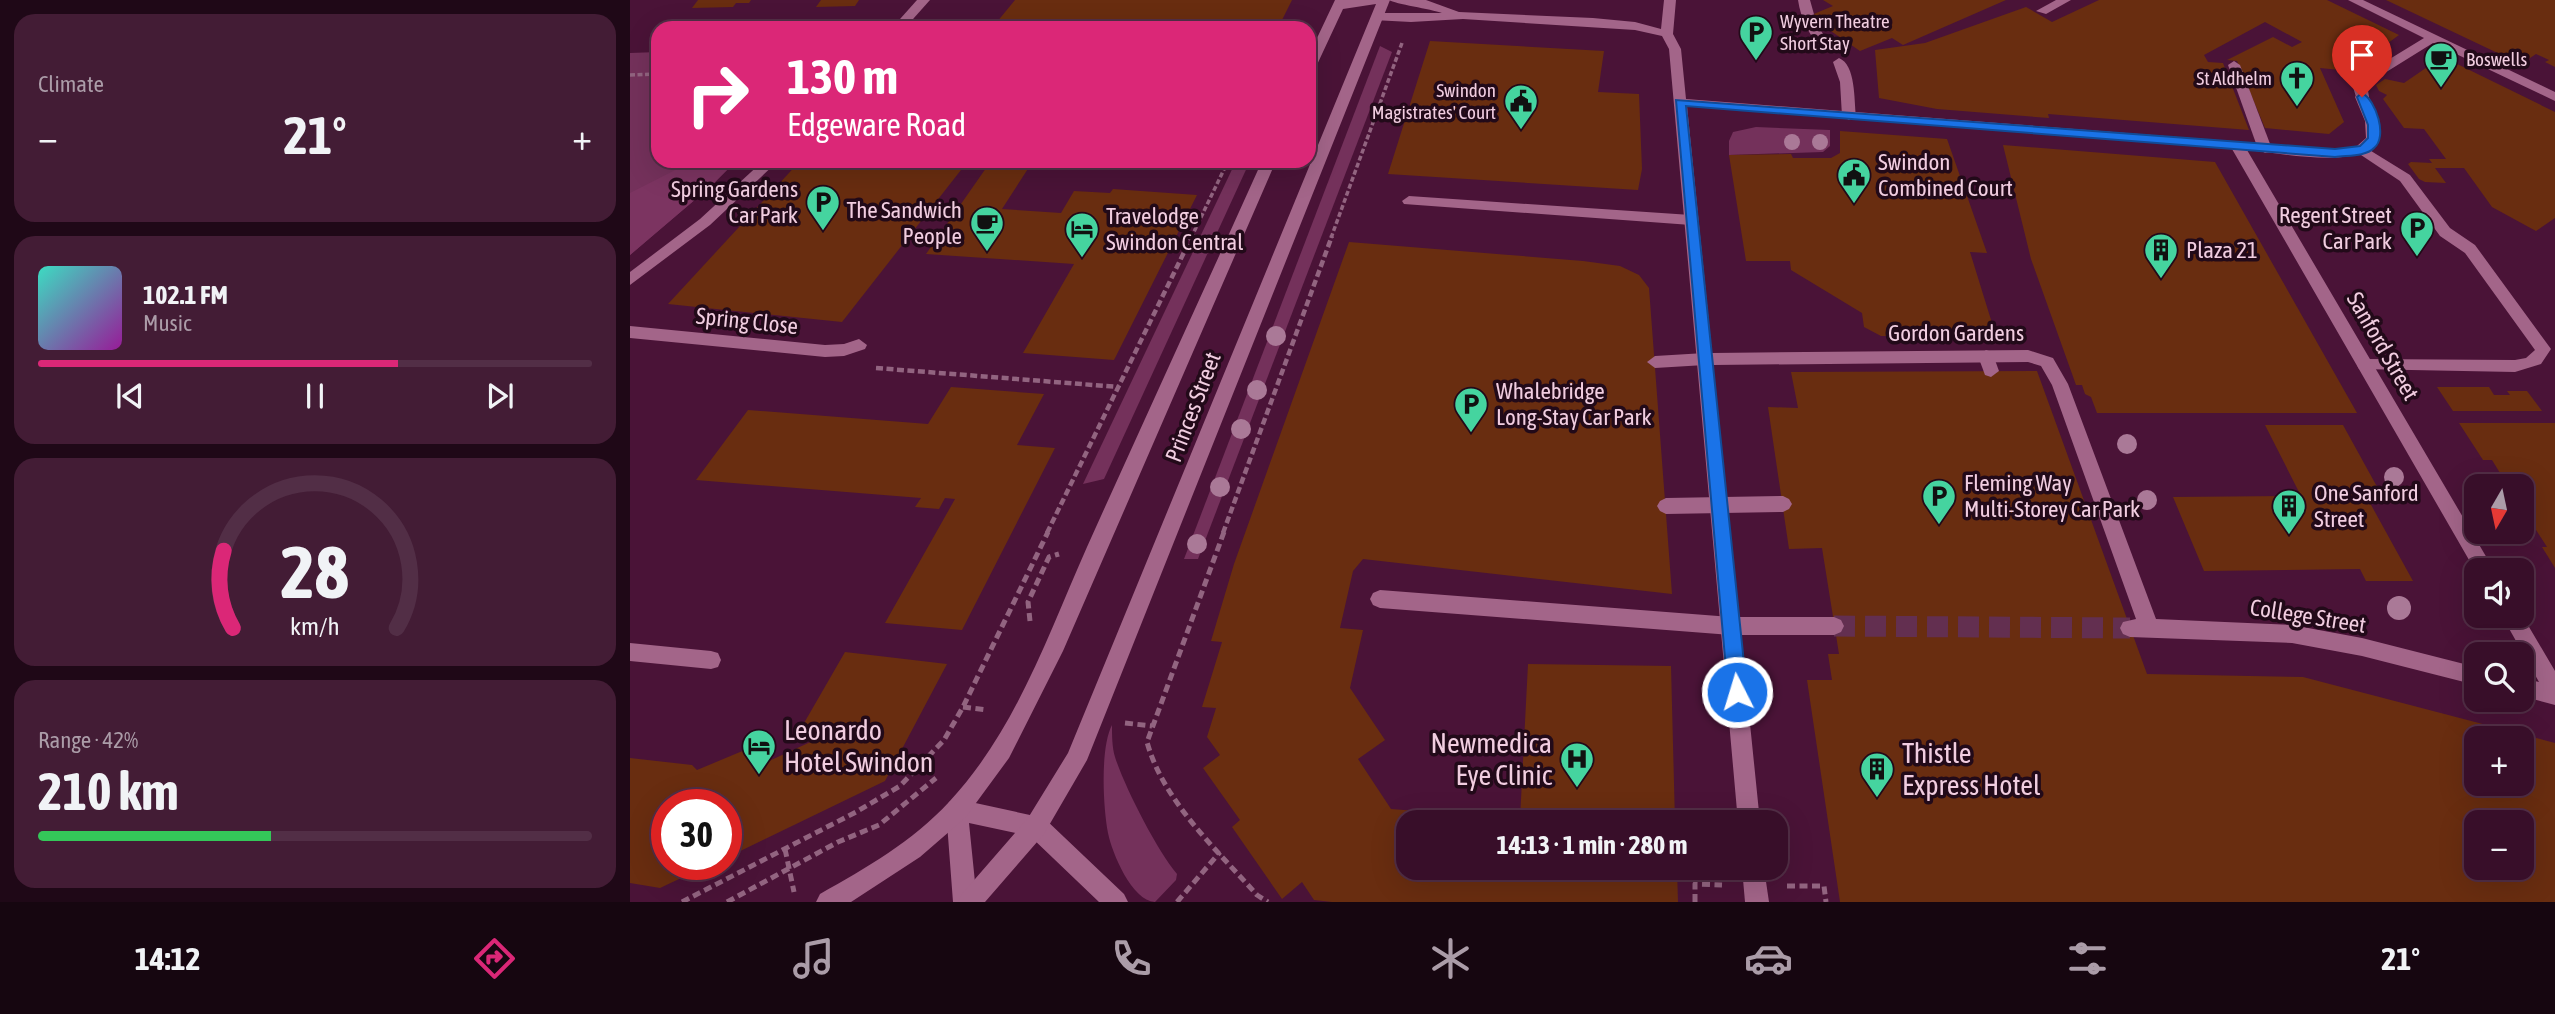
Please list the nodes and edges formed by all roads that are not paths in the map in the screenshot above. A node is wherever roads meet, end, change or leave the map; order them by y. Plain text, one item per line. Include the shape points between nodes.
1 (924, 0) edge
2 (1395, 0) edge
3 (1670, 0) edge
4 (1804, 0) edge
5 (2065, 0) edge
6 (2354, 0) edge
7 (1340, 3) edge
8 (1380, 6) edge
9 (2042, 11) dead end
10 (1463, 15) junction
11 (904, 21) edge
12 (1667, 34) junction
13 (2433, 38) junction
14 (1826, 47) dead end
15 (1316, 54) edge
16 (1839, 62) dead end
17 (2234, 65) dead end
18 (2555, 97) edge
19 (1680, 102) junction
20 (1849, 116) junction
21 (2238, 147) junction
22 (2265, 149) junction
23 (2363, 150) junction
24 (1316, 166) edge
25 (763, 168) edge
26 (1266, 168) edge
27 (1315, 168) edge
28 (1409, 201) dead end
29 (1692, 219) junction
30 (630, 280) edge
31 (630, 332) edge
32 (851, 348) road end
33 (1705, 359) junction
34 (1655, 362) dead end
35 (2365, 365) junction
36 (1783, 504) dead end
37 (1666, 506) dead end
38 (1720, 506) junction
39 (2478, 558) edge
40 (1380, 599) dead end
41 (1731, 626) junction
42 (1834, 626) tunnel mouth
43 (2140, 628) joint
44 (2519, 628) edge
45 (630, 652) edge
46 (711, 660) dead end
47 (2464, 673) edge
48 (2534, 689) edge
49 (2555, 692) edge
50 (957, 810) junction
51 (1748, 810) edge
52 (1036, 826) junction
53 (1754, 880) edge
54 (828, 902) edge
55 (968, 902) edge
56 (1116, 902) edge
57 (1757, 902) edge

1 - 11 street
2 - 10 street via 1417,1
3 - 12 street
4 - 14 street via 1811,30
5 - 9 street
6 - 13 street
7 - 8 street
7 - 15 street
8 - 10 street via 1411,18
8 - 24 street, Princes Street
10 - 12 street via 1626,24
12 - 19 street via 1675,49
13 - 18 street
13 - 23 street via 2359,84 2375,132 2371,145
16 - 20 street
17 - 22 street
19 - 20 street
19 - 29 street
20 - 21 street
21 - 22 street
21 - 35 street, Sanford Street
22 - 23 street
23 - 35 street via 2405,178 2445,232 2470,249 2543,349 2533,363 2515,366
25 - 30 street via 705,222
26 - 50 street, Princes Street via 1008,740
27 - 52 street, Princes Street via 1095,719 1067,778
28 - 29 street
29 - 33 street
31 - 32 street, Spring Close via 800,350
33 - 34 street, Gordon Gardens
33 - 38 street
33 - 43 street, Gordon Gardens via 2047,362
35 - 39 street, Sanford Street
36 - 38 street
37 - 38 street
38 - 41 street
40 - 41 street
41 - 42 street
41 - 51 street
43 - 47 street, College Street via 2293,634
44 - 49 street
45 - 46 street
48 - 49 street
50 - 52 street
50 - 54 street, Princes Street via 889,867
50 - 55 street
52 - 55 street, Princes Street
52 - 56 street
53 - 57 street

